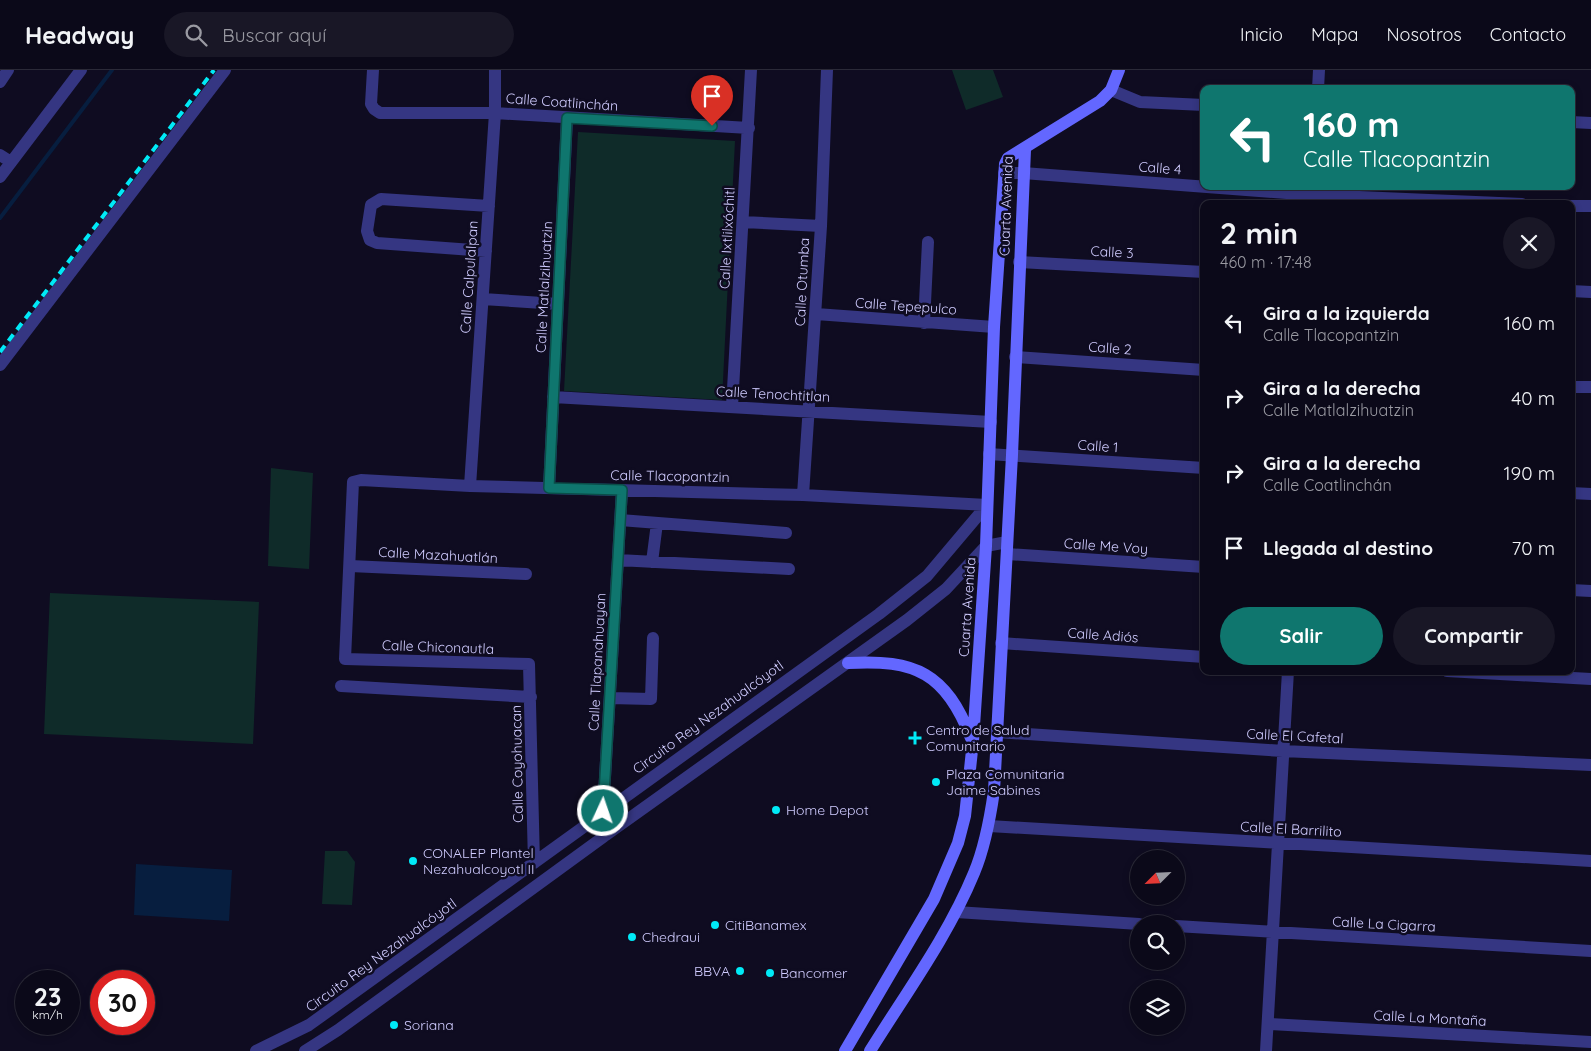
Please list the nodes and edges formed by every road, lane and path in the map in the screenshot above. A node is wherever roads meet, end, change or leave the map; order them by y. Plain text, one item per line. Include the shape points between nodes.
1 (8, 70) edge
2 (81, 70) edge
3 (225, 70) edge
4 (373, 70) edge
5 (495, 70) edge
6 (751, 70) edge
7 (827, 70) edge
8 (1119, 70) edge
9 (1319, 70) edge
10 (0, 82) edge
11 (1318, 85) edge
12 (1111, 90) junction
13 (1200, 105) edge
14 (495, 113) junction
15 (567, 118) junction
16 (1575, 122) edge
17 (1591, 123) edge
18 (749, 128) junction
19 (1025, 150) junction
20 (6, 159) edge
21 (1023, 173) junction
22 (1004, 174) junction
23 (0, 177) edge
24 (1200, 186) edge
25 (1247, 190) edge
26 (1313, 195) edge
27 (1429, 200) edge
28 (489, 206) junction
29 (1575, 206) edge
30 (1591, 206) edge
31 (743, 222) junction
32 (821, 226) junction
33 (928, 242) dead end
34 (486, 251) junction
35 (1019, 262) junction
36 (1200, 272) edge
37 (1575, 292) edge
38 (1591, 292) edge
39 (482, 299) junction
40 (558, 304) junction
41 (816, 314) junction
42 (924, 323) junction
43 (994, 327) junction
44 (1015, 357) junction
45 (0, 365) edge
46 (1200, 370) edge
47 (1575, 386) edge
48 (1591, 387) edge
49 (553, 398) junction
50 (732, 407) junction
51 (809, 412) junction
52 (991, 422) junction
53 (989, 454) junction
54 (1012, 455) junction
55 (1200, 468) edge
56 (470, 486) junction
57 (549, 488) junction
58 (622, 490) junction
59 (1575, 493) edge
60 (1591, 494) edge
61 (803, 495) junction
62 (988, 505) junction
63 (620, 520) junction
64 (657, 523) junction
65 (786, 533) dead end
66 (986, 546) junction
67 (1007, 548) junction
68 (618, 560) junction
69 (652, 562) junction
70 (350, 566) junction
71 (1200, 567) edge
72 (789, 569) dead end
73 (526, 574) dead end
74 (1575, 590) edge
75 (1591, 591) edge
76 (653, 638) dead end
77 (1001, 643) junction
78 (1200, 657) edge
79 (848, 663) junction
80 (530, 664) joint
81 (1288, 675) edge
82 (1518, 675) edge
83 (1591, 679) edge
84 (341, 686) dead end
85 (531, 697) junction
86 (610, 698) junction
87 (997, 732) junction
88 (973, 741) junction
89 (1283, 752) junction
90 (1591, 765) edge
91 (656, 773) junction
92 (670, 790) junction
93 (603, 811) junction
94 (989, 826) junction
95 (606, 835) junction
96 (1279, 843) junction
97 (1591, 861) edge
98 (534, 863) junction
99 (956, 912) junction
100 (1130, 923) edge
101 (1185, 927) edge
102 (1273, 932) junction
103 (1591, 951) edge
104 (867, 1012) junction
105 (1268, 1024) junction
106 (886, 1026) junction
107 (1591, 1042) edge
108 (256, 1051) edge
109 (305, 1051) edge
110 (845, 1051) edge
111 (870, 1051) edge
112 (1266, 1051) edge

1 - 10 street
2 - 20 street
3 - 45 street
4 - 14 street, Calle Coatlinchán via 371,98 374,109 380,113
5 - 14 street, Calle Calpulalpan
6 - 18 street, Calle Ixtlilxóchitl
7 - 32 street, Calle Otumba
8 - 12 main road
9 - 11 street
12 - 13 street via 1140,102
12 - 19 main road via 1100,101
14 - 15 street, Calle Coatlinchán
14 - 28 street, Calle Calpulalpan
15 - 18 street, Calle Coatlinchán
15 - 40 street, Calle Matlalzihuatzin
16 - 17 street
18 - 31 street, Calle Ixtlilxóchitl
19 - 21 main road, Cuarta Avenida
19 - 22 main road, Cuarta Avenida via 1008,158
20 - 23 street
21 - 22 street, Calle 4
21 - 24 street, Calle 4
21 - 35 main road, Cuarta Avenida
22 - 43 main road, Cuarta Avenida
25 - 26 street, Calle 4
26 - 27 street, Calle 4
28 - 34 street, Calle Calpulalpan
28 - 34 street via 377,200 370,208 368,231 370,240 377,243
29 - 30 street
31 - 32 street
31 - 50 street, Calle Ixtlilxóchitl
32 - 41 street, Calle Otumba
33 - 42 street
34 - 39 street, Calle Calpulalpan
35 - 36 street, Calle 3
35 - 44 main road, Cuarta Avenida
37 - 38 street
39 - 40 street
39 - 56 street, Calle Calpulalpan
40 - 49 street, Calle Matlalzihuatzin
41 - 42 street, Calle Tepepulco
41 - 51 street, Calle Otumba
42 - 43 street, Calle Tepepulco
43 - 52 main road, Cuarta Avenida
44 - 46 street, Calle 2
44 - 54 main road, Cuarta Avenida
47 - 48 street
49 - 50 street, Calle Tenochtitlan
49 - 57 street, Calle Matlalzihuatzin
50 - 51 street, Calle Tenochtitlan
51 - 52 street, Calle Tenochtitlan
51 - 61 street, Calle Otumba
52 - 53 main road, Cuarta Avenida
53 - 54 street, Calle 1
53 - 62 main road, Cuarta Avenida
54 - 55 street, Calle 1
54 - 67 main road, Cuarta Avenida
56 - 57 street, Calle Tlacopantzin
56 - 70 street, Calle Tlacopantzin via 353,482
57 - 58 street, Calle Tlacopantzin
58 - 61 street, Calle Tlacopantzin
58 - 63 street, Calle Tlapanahuayan
59 - 60 street
61 - 62 street, Calle Tlacopantzin
62 - 66 main road, Cuarta Avenida
62 - 91 street, Circuito Rey Nezahualcóyotl via 942,560 909,591
63 - 64 street
63 - 68 street, Calle Tlapanahuayan
64 - 65 street
64 - 69 street
66 - 67 street
66 - 79 street via 930,602
66 - 88 main road, Cuarta Avenida
67 - 71 street, Calle Me Voy
67 - 77 main road, Cuarta Avenida
68 - 69 street
68 - 86 street, Calle Tlapanahuayan
69 - 72 street
70 - 73 street, Calle Mazahuatlán
70 - 80 street, Calle Chiconautla via 345,659
74 - 75 street
76 - 86 street via 651,699
77 - 78 street, Calle Adiós
77 - 87 main road, Cuarta Avenida
79 - 88 main road via 899,663 925,673 948,693
79 - 92 street
80 - 85 street, Calle Coyohuacan
81 - 89 street
82 - 83 street
84 - 85 street
85 - 98 street, Calle Coyohuacan
86 - 93 street, Calle Tlapanahuayan
87 - 89 street, Calle El Cafetal
87 - 94 main road, Cuarta Avenida
88 - 104 main road, Cuarta Avenida via 968,793 958,844 934,898
89 - 90 street, Calle El Cafetal
89 - 96 street
91 - 92 street
91 - 93 street, Circuito Rey Nezahualcóyotl
92 - 95 street
93 - 95 street, Calle Tlapanahuayan
93 - 98 street, Circuito Rey Nezahualcóyotl
94 - 96 street, Calle El Barrilito
94 - 99 main road, Cuarta Avenida
95 - 109 street
96 - 97 street, Calle El Barrilito
96 - 102 street
98 - 108 street, Circuito Rey Nezahualcóyotl via 309,1025
99 - 100 street
99 - 106 main road, Cuarta Avenida
101 - 102 street, Calle La Cigarra
102 - 103 street, Calle La Cigarra
102 - 105 street
104 - 106 main road
104 - 110 main road, Cuarta Avenida
105 - 107 street, Calle La Montaña
105 - 112 street
106 - 111 main road, Cuarta Avenida

